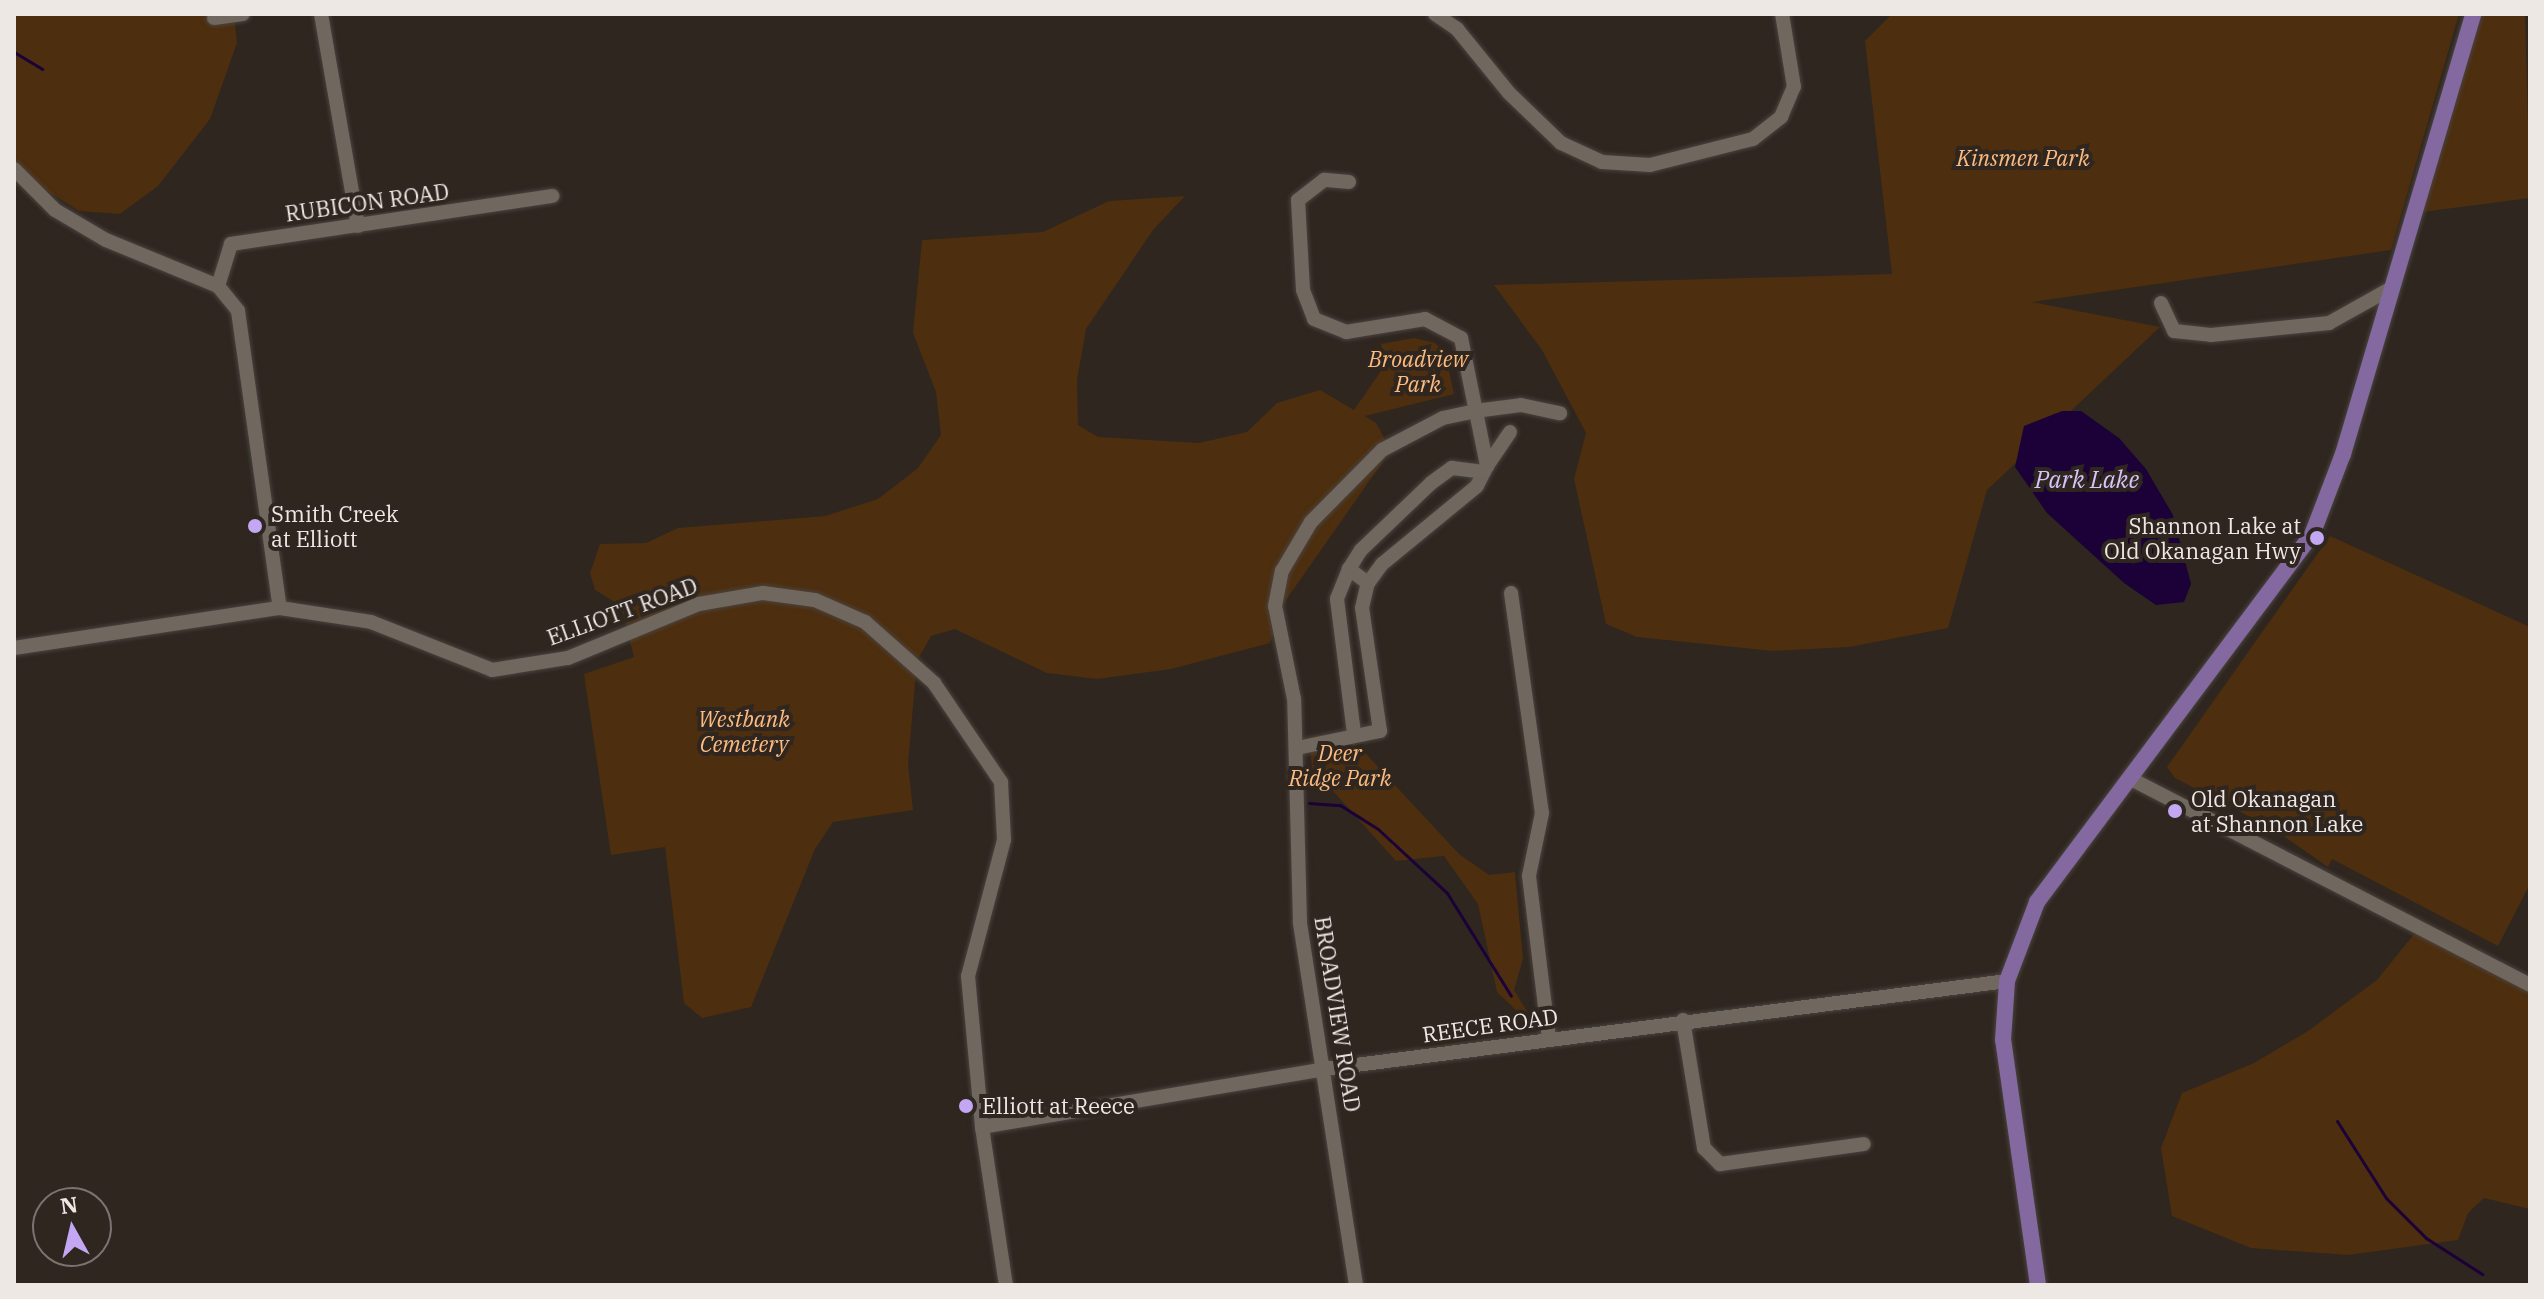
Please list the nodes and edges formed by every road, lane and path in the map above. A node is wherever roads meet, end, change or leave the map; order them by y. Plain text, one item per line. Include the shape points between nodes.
1 (243, 14) edge
2 (321, 14) edge
3 (1435, 14) edge
4 (1782, 14) edge
5 (2473, 14) edge
6 (214, 18) dead end
7 (14, 169) edge
8 (1349, 182) dead end
9 (552, 196) dead end
10 (358, 226) junction
11 (218, 286) junction
12 (2390, 289) junction
13 (2161, 303) dead end
14 (1475, 411) junction
15 (1560, 413) dead end
16 (1510, 432) dead end
17 (1485, 469) junction
18 (1349, 569) junction
19 (1368, 583) junction
20 (1511, 593) dead end
21 (280, 608) junction
22 (14, 648) edge
23 (1354, 734) junction
24 (1297, 748) junction
25 (2131, 779) junction
26 (2007, 981) junction
27 (2530, 985) edge
28 (1683, 1020) junction
29 (1549, 1039) junction
30 (1325, 1069) junction
31 (982, 1127) junction
32 (1864, 1144) dead end
33 (1006, 1285) edge
34 (1356, 1285) edge
35 (2038, 1285) edge

1 - 6 street
2 - 10 street
3 - 4 street via 1457,29 1509,93 1561,143 1602,162 1650,165 1753,139 1781,117 1794,87
5 - 12 main road
7 - 11 street via 55,210 106,240
8 - 14 street via 1324,180 1298,200 1303,290 1314,319 1346,332 1425,319 1461,338
9 - 10 street, RUBICON ROAD
10 - 11 street, RUBICON ROAD via 231,244
11 - 21 street via 238,311
12 - 13 street via 2329,323 2211,335 2174,331
12 - 25 main road via 2343,454 2312,535
14 - 15 street, BROADVIEW ROAD via 1521,405
14 - 17 street
14 - 24 street, BROADVIEW ROAD via 1443,418 1382,450 1311,522 1282,571 1275,606 1294,699
16 - 17 street
17 - 18 street via 1452,468 1431,483 1361,550
17 - 19 street via 1477,486 1382,564
18 - 19 street
18 - 23 street via 1337,599
19 - 23 street via 1362,608 1380,731
20 - 29 street via 1542,813 1529,876
21 - 22 street, ELLIOTT ROAD
21 - 31 street, ELLIOTT ROAD via 371,622 492,670 568,658 699,604 763,593 815,600 865,622 934,683 1001,782 1004,840 968,976
23 - 24 street
24 - 30 street, BROADVIEW ROAD via 1300,922
25 - 26 main road via 2037,902
25 - 27 street
26 - 28 street, REECE ROAD
26 - 35 main road via 2003,1040
28 - 29 street, REECE ROAD
28 - 32 street via 1704,1148 1720,1164
29 - 30 street, REECE ROAD
30 - 31 street, REECE ROAD
30 - 34 street, BROADVIEW ROAD
31 - 33 street, ELLIOTT ROAD

